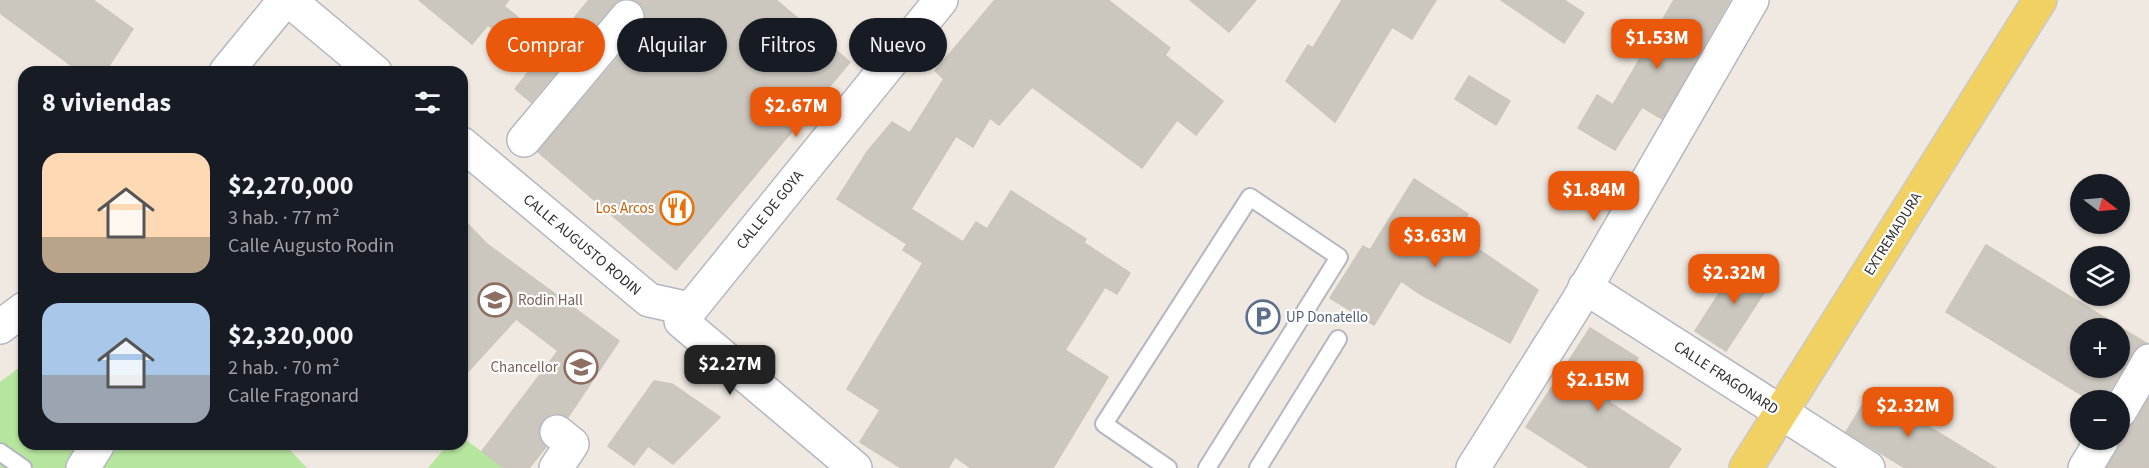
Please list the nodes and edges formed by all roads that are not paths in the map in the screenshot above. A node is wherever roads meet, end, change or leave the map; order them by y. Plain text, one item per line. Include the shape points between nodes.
1 (287, 0) edge
2 (941, 0) edge
3 (1752, 0) edge
4 (2040, 0) edge
5 (627, 17) dead end
6 (231, 66) edge
7 (368, 66) edge
8 (524, 140) dead end
9 (468, 149) edge
10 (1585, 287) junction
11 (690, 309) junction
12 (18, 314) edge
13 (0, 327) edge
14 (1338, 339) dead end
15 (2149, 362) edge
16 (2130, 394) edge
17 (1780, 413) junction
18 (557, 432) dead end
19 (94, 450) edge
20 (2096, 450) edge
21 (0, 452) edge
22 (23, 468) edge
23 (83, 468) edge
24 (556, 468) edge
25 (855, 468) edge
26 (1168, 468) edge
27 (1207, 468) edge
28 (1258, 468) edge
29 (1473, 468) edge
30 (1746, 468) edge
31 (1868, 468) edge
32 (2085, 468) edge

1 - 6 street
1 - 7 street
2 - 11 street, CALLE DE GOYA
3 - 10 street
4 - 17 main road, EXTREMADURA
5 - 8 street
9 - 11 street, CALLE AUGUSTO RODIN via 649,300
10 - 17 street, CALLE FRAGONARD
10 - 29 street
11 - 25 street via 681,321
12 - 13 street
14 - 28 lane
15 - 16 street
17 - 30 main road, EXTREMADURA
17 - 31 street, CALLE FRAGONARD
18 - 24 street via 572,444
19 - 23 street
20 - 32 street
21 - 22 lane
26 - 27 lane via 1104,424 1250,197 1339,257

